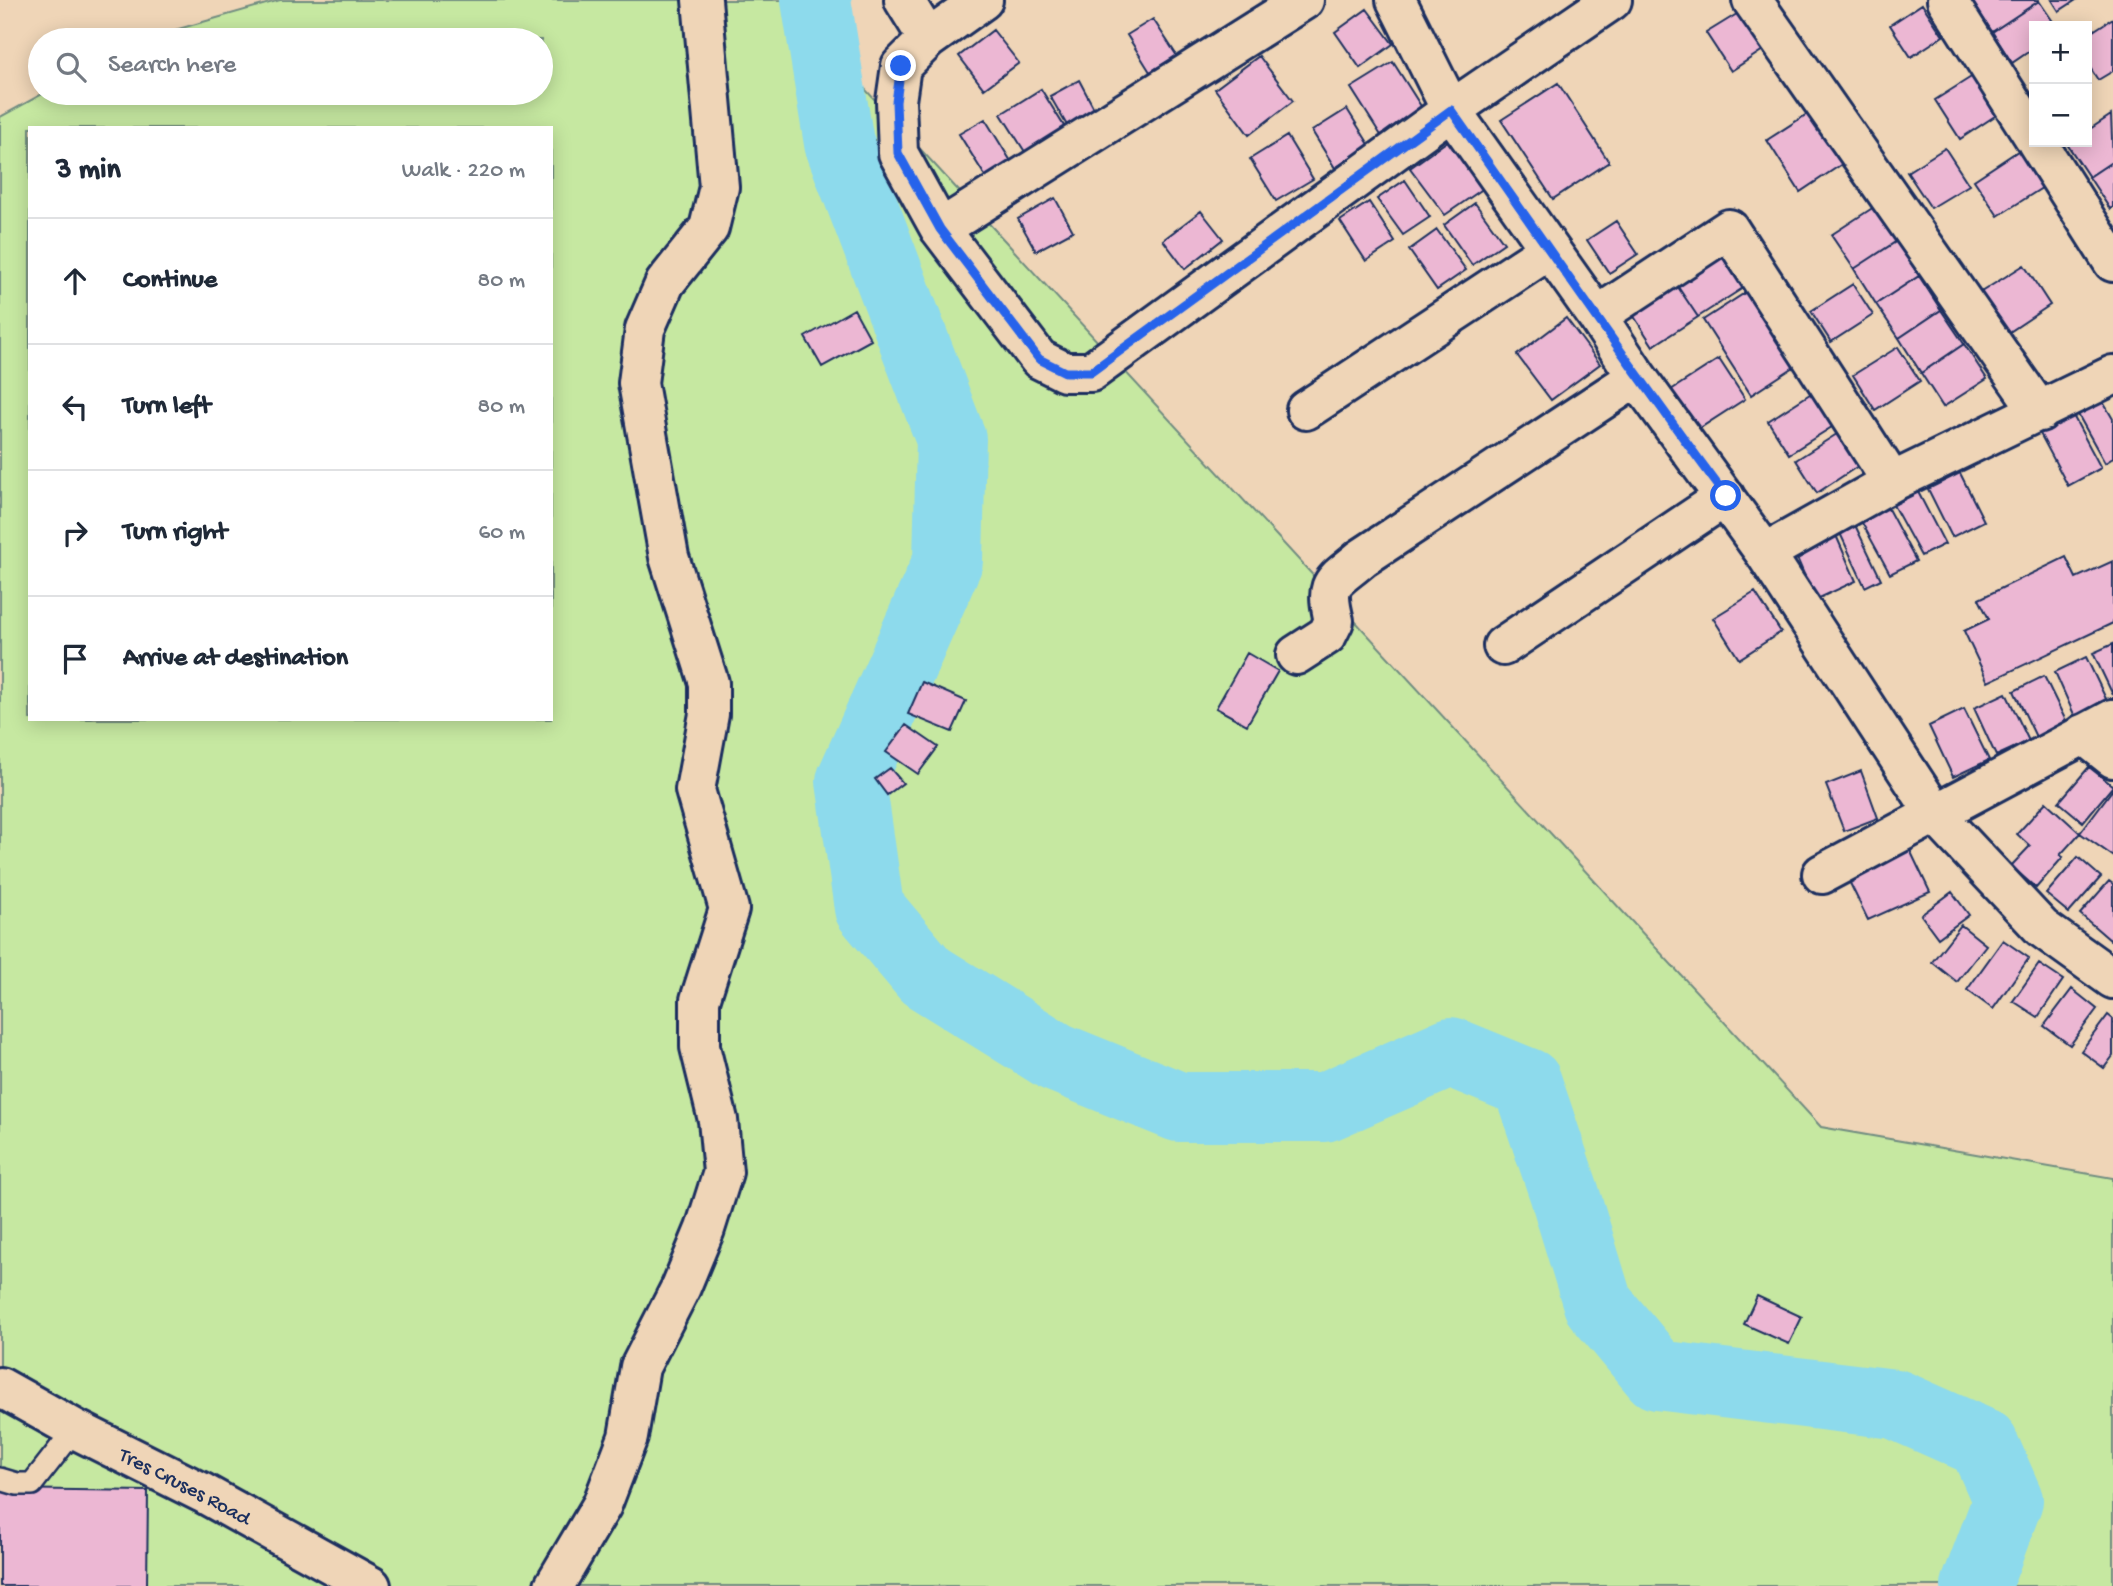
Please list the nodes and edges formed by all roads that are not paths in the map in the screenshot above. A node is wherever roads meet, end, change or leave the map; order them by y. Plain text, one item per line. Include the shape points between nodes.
1 (702, 0) edge
2 (904, 0) edge
3 (983, 0) edge
4 (1304, 0) edge
5 (1396, 0) edge
6 (1612, 0) edge
7 (1752, 0) edge
8 (1947, 0) edge
9 (928, 39) junction
10 (1451, 110) junction
11 (2029, 129) edge
12 (2040, 147) edge
13 (940, 229) junction
14 (1549, 250) junction
15 (2113, 261) edge
16 (1597, 316) junction
17 (2113, 375) edge
18 (1637, 377) junction
19 (1306, 410) dead end
20 (2040, 412) junction
21 (1892, 482) junction
22 (1726, 496) junction
23 (1765, 553) junction
24 (1503, 646) dead end
25 (1296, 655) dead end
26 (2098, 727) edge
27 (2113, 758) edge
28 (1936, 815) junction
29 (1822, 874) dead end
30 (2113, 979) edge
31 (0, 1387) edge
32 (75, 1429) junction
33 (0, 1479) edge
34 (371, 1586) edge
35 (554, 1586) edge

1 - 35 street via 719,187 709,228 665,284 645,330 638,383 670,557 709,683 709,714 695,790 729,909 700,1000 700,1047 718,1120 723,1172 681,1287 640,1367 628,1437 602,1505
2 - 9 street
3 - 9 street
4 - 13 street
5 - 10 street
6 - 10 street
7 - 20 street
8 - 11 street
9 - 13 street via 901,66 896,102 898,153
10 - 13 street via 1091,372 1065,372 1039,359
10 - 14 street
12 - 15 street
14 - 16 street
14 - 19 street
16 - 18 street
16 - 21 street via 1729,229
17 - 20 street
18 - 22 street
18 - 25 street via 1362,558 1331,584 1328,598 1334,621 1327,635
20 - 21 street
21 - 23 street
22 - 23 street
22 - 24 street
23 - 28 street
26 - 27 street
26 - 28 street
28 - 29 street
28 - 30 street via 2042,928
31 - 32 street, Tres Cruses Road
32 - 33 lane via 32,1484
32 - 34 street, Tres Cruses Road

